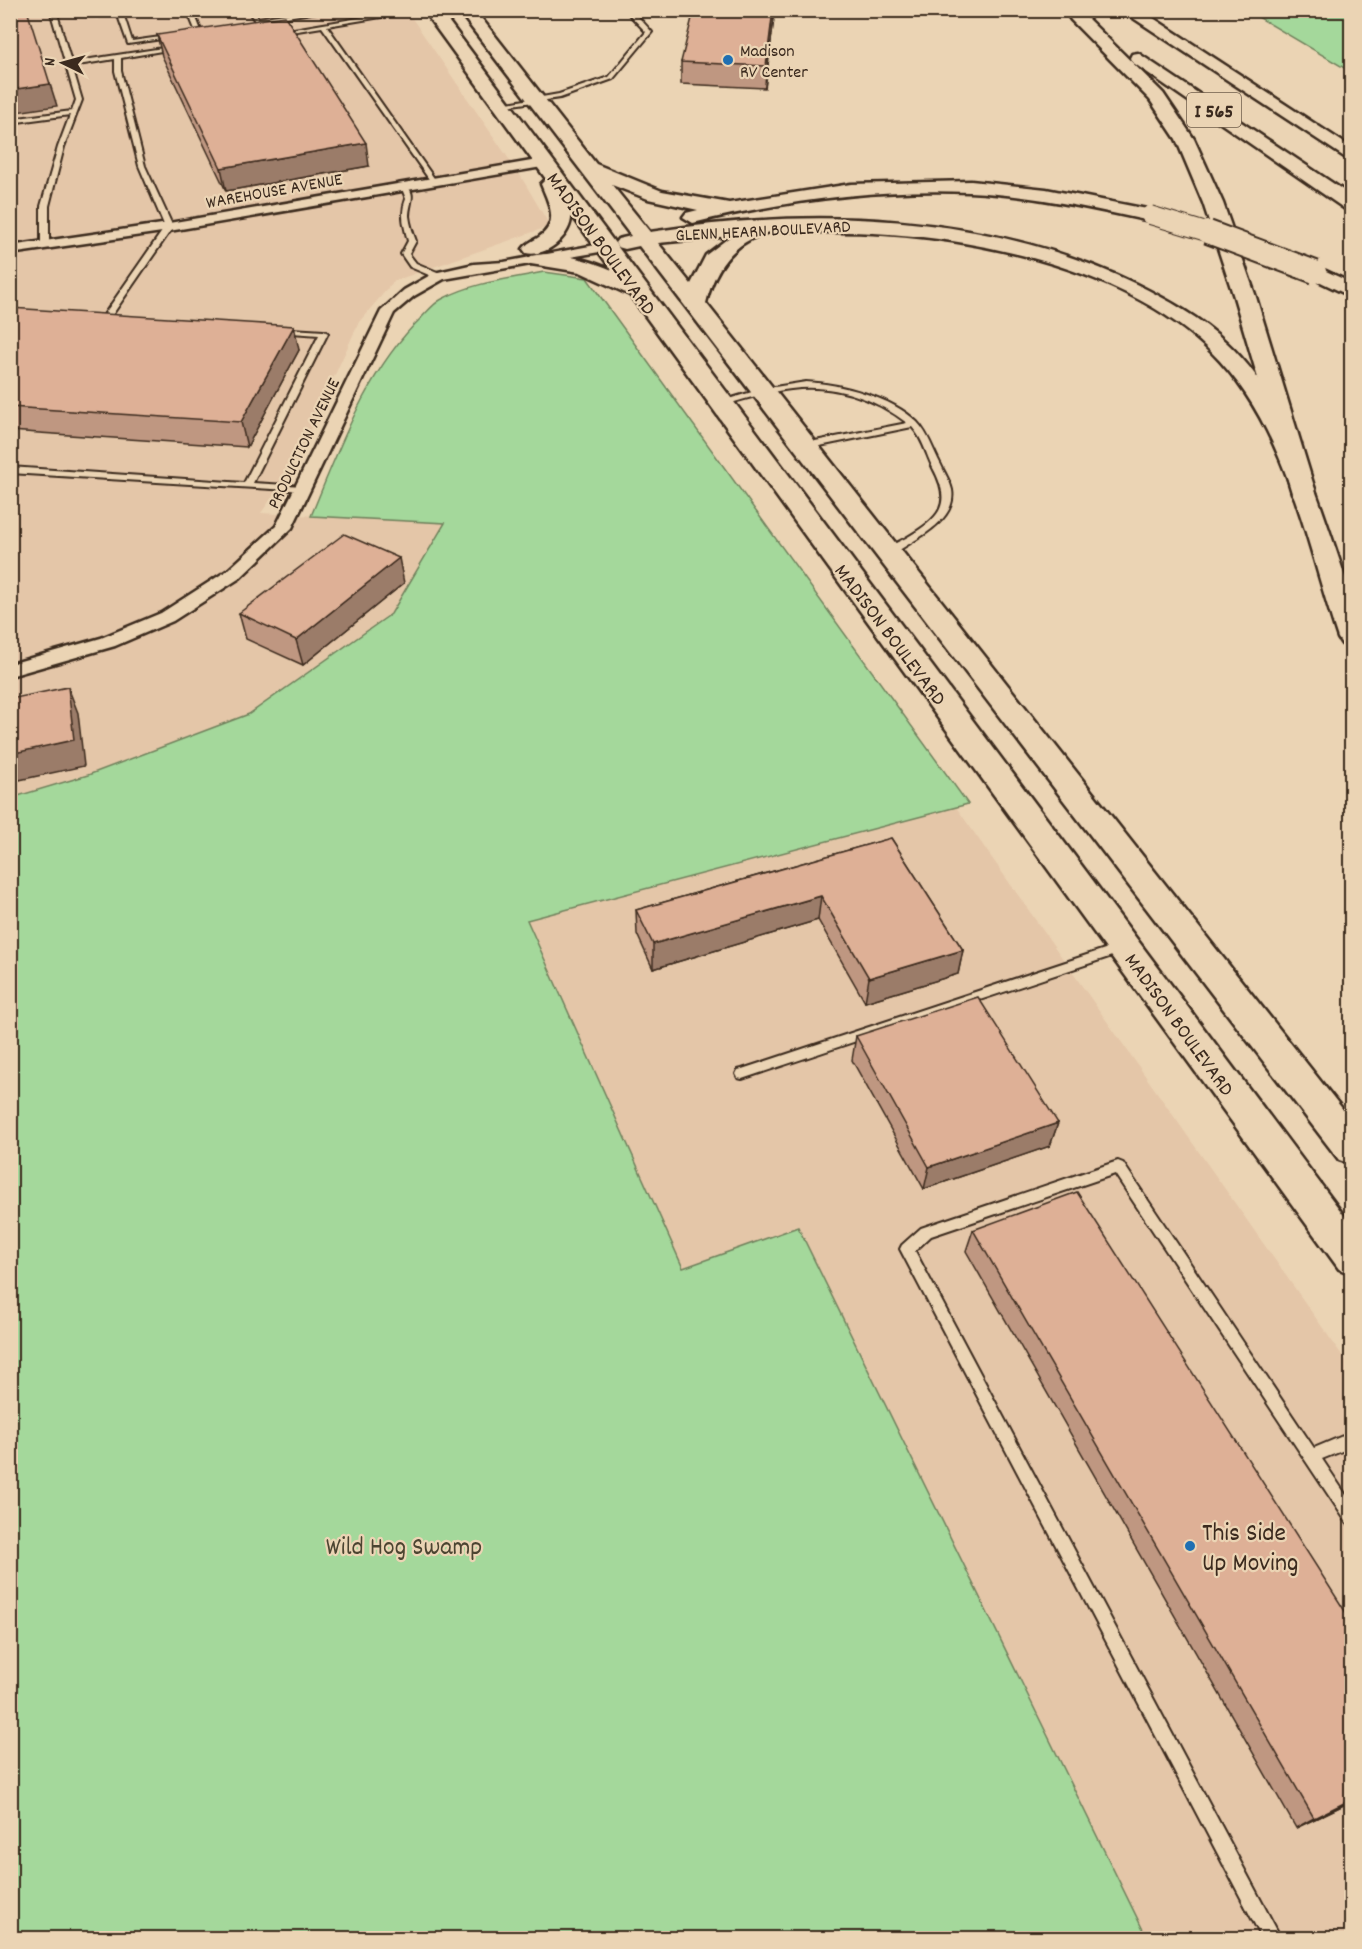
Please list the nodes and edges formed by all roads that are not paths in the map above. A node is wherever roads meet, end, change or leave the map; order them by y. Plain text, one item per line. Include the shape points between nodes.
1 (53, 10) edge
2 (119, 10) edge
3 (190, 10) edge
4 (250, 10) edge
5 (327, 10) edge
6 (420, 10) edge
7 (431, 10) edge
8 (466, 10) edge
9 (628, 10) edge
10 (1129, 10) edge
11 (1072, 14) edge
12 (322, 25) junction
13 (266, 34) edge
14 (186, 46) edge
15 (118, 57) junction
16 (71, 64) junction
17 (536, 101) junction
18 (501, 106) junction
19 (75, 112) junction
20 (10, 121) edge
21 (1352, 157) edge
22 (543, 163) junction
23 (587, 166) junction
24 (433, 181) junction
25 (404, 186) junction
26 (750, 203) junction
27 (1352, 205) edge
28 (169, 227) junction
29 (763, 227) junction
30 (640, 234) junction
31 (603, 242) junction
32 (45, 244) junction
33 (10, 250) edge
34 (536, 255) junction
35 (439, 276) junction
36 (1352, 291) edge
37 (638, 293) junction
38 (695, 305) junction
39 (93, 318) edge
40 (105, 318) junction
41 (117, 319) edge
42 (267, 329) edge
43 (763, 392) junction
44 (719, 403) junction
45 (915, 424) junction
46 (805, 446) junction
47 (10, 470) edge
48 (247, 486) junction
49 (303, 489) junction
50 (1304, 493) junction
51 (887, 552) junction
52 (1352, 638) edge
53 (10, 670) edge
54 (1124, 947) junction
55 (742, 1074) dead end
56 (1352, 1149) edge
57 (1352, 1257) edge
58 (1352, 1439) edge
59 (1310, 1457) junction
60 (1352, 1518) edge
61 (1272, 1938) edge

1 - 16 lane
2 - 3 lane via 130,43 199,33
4 - 5 lane via 256,20
6 - 12 lane
7 - 18 main road, MADISON BOULEVARD
8 - 17 main road, MADISON BOULEVARD
9 - 17 lane via 649,32 611,78
10 - 21 main road, I 565
11 - 27 main road, I 565
11 - 50 main road via 1157,97 1185,139 1213,203 1245,297
12 - 13 lane
12 - 24 lane
14 - 15 lane
15 - 16 lane
15 - 28 lane via 118,71 142,166
16 - 19 lane via 79,100
17 - 18 lane
17 - 23 main road, MADISON BOULEVARD
18 - 22 main road, MADISON BOULEVARD
19 - 20 lane
19 - 32 lane via 45,206
22 - 24 street, WAREHOUSE AVENUE
22 - 31 main road, MADISON BOULEVARD
22 - 34 main road via 565,219 563,228
23 - 26 main road via 645,193 717,206
23 - 30 main road, MADISON BOULEVARD
24 - 25 street, WAREHOUSE AVENUE
25 - 28 street, WAREHOUSE AVENUE
25 - 35 lane via 410,199 405,221 412,241 405,254 413,265
26 - 30 main road, GLENN HEARN BOULEVARD
26 - 36 main road, GLENN HEARN BOULEVARD, bridge via 832,191 958,187 1039,193 1150,215 1230,239
28 - 32 street, WAREHOUSE AVENUE
28 - 40 lane
29 - 30 main road, GLENN HEARN BOULEVARD
29 - 38 main road via 731,242 714,257 703,274
29 - 50 main road, GLENN HEARN BOULEVARD via 861,224 947,232 1063,260 1133,290 1191,325 1238,366 1272,421
30 - 31 main road, GLENN HEARN BOULEVARD
30 - 38 main road, MADISON BOULEVARD
31 - 34 street, PRODUCTION AVENUE
31 - 37 main road, MADISON BOULEVARD
32 - 33 street, WAREHOUSE AVENUE
34 - 35 street, PRODUCTION AVENUE
34 - 37 main road via 602,271
35 - 49 street, PRODUCTION AVENUE via 388,311
37 - 44 main road, MADISON BOULEVARD
38 - 43 main road, MADISON BOULEVARD
39 - 40 lane
40 - 41 lane
42 - 48 lane via 324,333
43 - 44 lane
43 - 45 lane via 798,384 834,387 884,405
43 - 46 main road, MADISON BOULEVARD
44 - 54 main road, MADISON BOULEVARD
45 - 46 lane
45 - 51 lane via 947,484 947,507 933,525
46 - 51 main road, MADISON BOULEVARD
47 - 48 lane
48 - 49 lane
49 - 53 street, PRODUCTION AVENUE via 283,528 234,574 167,617 108,642
50 - 52 main road, GLENN HEARN BOULEVARD
51 - 56 main road, MADISON BOULEVARD
54 - 55 lane
54 - 57 main road, MADISON BOULEVARD
58 - 59 lane
59 - 60 lane
59 - 61 lane via 1118,1167 926,1232 907,1249

